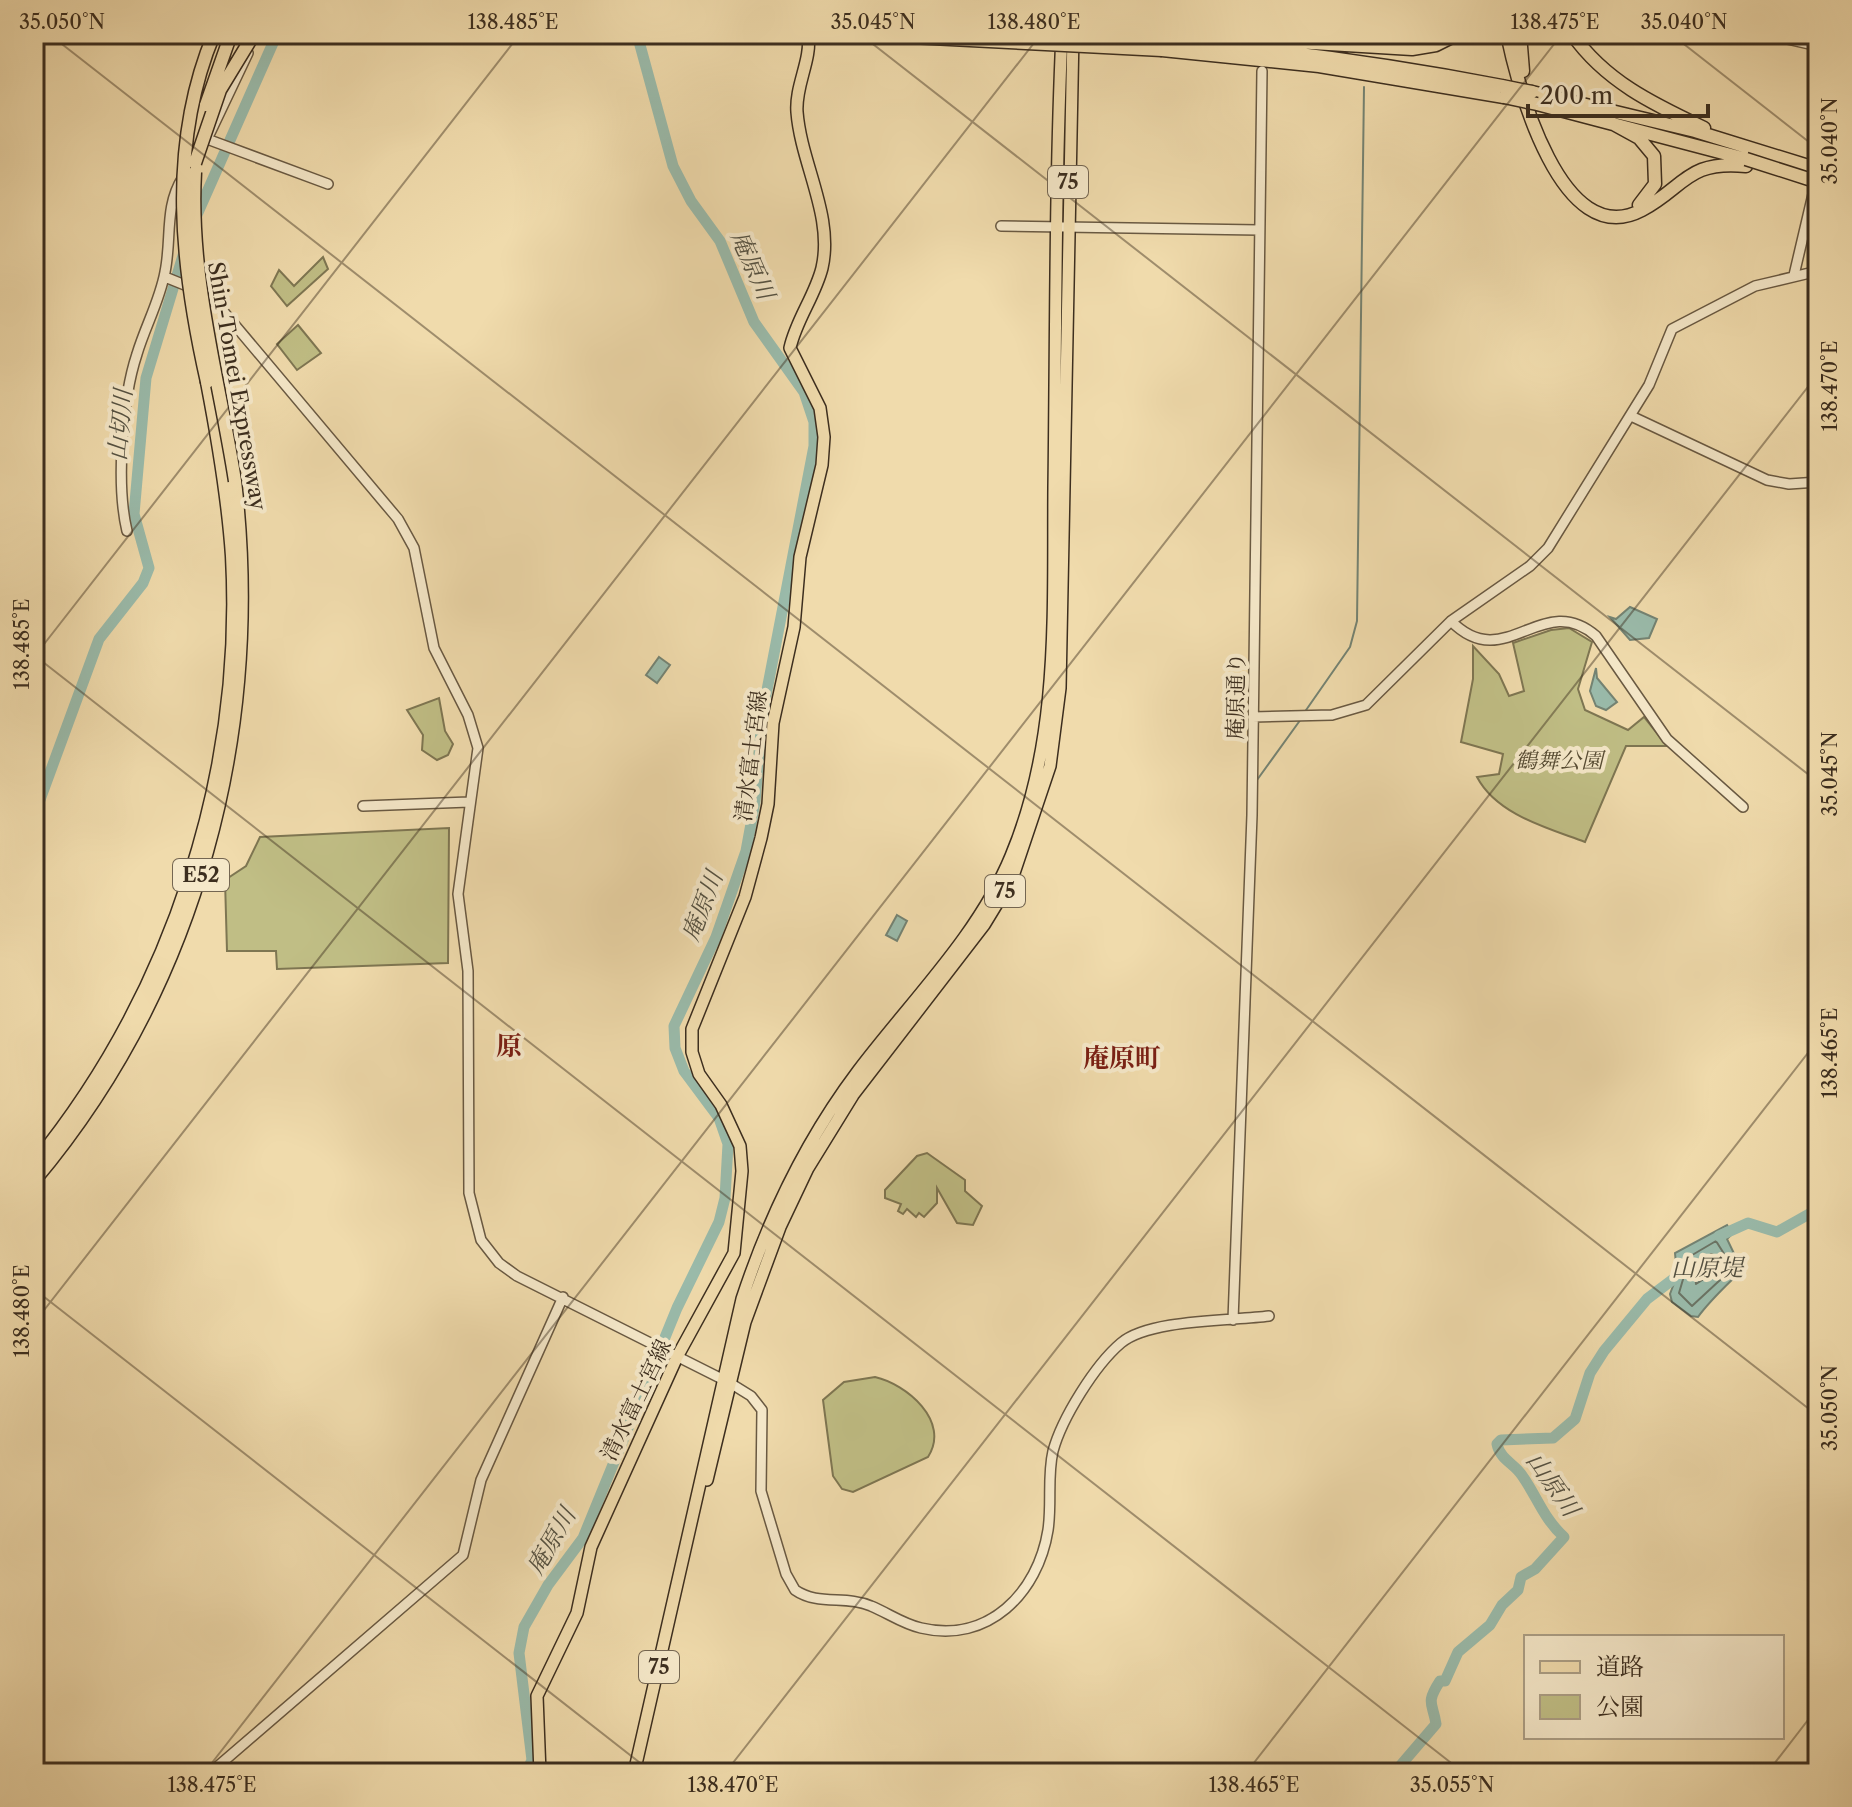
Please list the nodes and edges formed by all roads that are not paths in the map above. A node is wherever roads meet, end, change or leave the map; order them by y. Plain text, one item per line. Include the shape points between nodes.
1 (214, 34) edge
2 (220, 34) edge
3 (231, 34) edge
4 (254, 34) edge
5 (808, 34) edge
6 (853, 34) edge
7 (1062, 34) edge
8 (1076, 34) edge
9 (1458, 34) edge
10 (1507, 34) edge
11 (1520, 34) edge
12 (1572, 34) edge
13 (1766, 34) edge
14 (1165, 43) junction
15 (1818, 46) edge
16 (1262, 71) dead end
17 (1535, 98) junction
18 (1608, 121) junction
19 (211, 141) junction
20 (1747, 158) junction
21 (195, 168) junction
22 (1818, 171) edge
23 (328, 184) dead end
24 (1818, 184) edge
25 (183, 193) junction
26 (1001, 226) dead end
27 (1063, 227) junction
28 (1259, 230) junction
29 (1818, 271) edge
30 (1794, 275) junction
31 (165, 277) junction
32 (1631, 416) junction
33 (1818, 482) edge
34 (127, 531) dead end
35 (237, 559) junction
36 (1451, 621) junction
37 (1253, 717) junction
38 (469, 802) junction
39 (363, 806) dead end
40 (1743, 807) dead end
41 (42, 1160) edge
42 (34, 1181) edge
43 (563, 1297) junction
44 (1269, 1316) dead end
45 (1233, 1320) junction
46 (677, 1357) junction
47 (726, 1381) junction
48 (210, 1773) edge
49 (540, 1773) edge
50 (634, 1773) edge

1 - 25 highway, bridge via 196,81 185,141
2 - 25 highway, bridge via 195,110
3 - 21 highway, bridge via 207,101
4 - 19 street
4 - 21 highway, bridge via 220,90
5 - 46 main road, 清水富士宮線 via 797,114 824,233 822,267 790,348 820,408 822,465 800,557 761,838 745,897 692,1029 699,1074 740,1146 736,1242 732,1260
6 - 14 highway, bridge
7 - 27 main road, 75
8 - 14 highway
8 - 27 main road, 75
9 - 14 highway via 1412,49 1244,39
10 - 20 highway via 1518,83 1546,154 1573,193 1597,213 1631,215 1698,170
11 - 18 highway via 1526,84 1550,150 1583,197 1621,211 1649,197 1657,165 1648,146
12 - 20 highway via 1595,63 1629,91
13 - 15 street
14 - 17 highway, bridge via 1351,59
16 - 28 street, 庵原通り
17 - 18 highway
17 - 20 highway
18 - 20 highway
19 - 23 street
19 - 31 street via 172,197
20 - 22 highway
20 - 24 highway, bridge
21 - 35 highway, Shin-Tomei Expressway / E52, bridge via 197,281 235,481
22 - 30 street
25 - 35 highway, Shin-Tomei Expressway / E52, bridge via 187,281
26 - 27 street
27 - 28 street
27 - 47 main road, 75 via 1060,688 1047,780 1020,859 998,902 853,1095 808,1168 762,1272
28 - 37 street, 庵原通り
29 - 30 street
30 - 32 street via 1755,286 1672,329
31 - 34 street via 131,379 121,479
31 - 38 street via 207,294 218,305 404,528 414,548 434,648 475,733 478,748
32 - 33 street via 1767,480
32 - 36 street via 1548,548
35 - 41 highway, Shin-Tomei Expressway / E52 via 222,742 181,904 115,1046
36 - 37 street via 1359,708 1332,715
36 - 40 street via 1468,637 1489,642 1553,622 1585,627 1667,739
37 - 45 street, 庵原通り
38 - 39 street
38 - 43 street via 458,894 468,971 471,1210 481,1240 499,1263
41 - 42 highway, Shin-Tomei Expressway / E52
43 - 46 street
43 - 48 street via 477,1491 463,1555
44 - 45 street
45 - 47 street via 1144,1330 1108,1356 1058,1435 1049,1472 1047,1532 1032,1578 1004,1611 986,1623 959,1630 916,1627 859,1602 816,1600 795,1590 762,1500 762,1410 751,1396
46 - 47 street
46 - 49 main road, 清水富士宮線 via 591,1547 577,1613 537,1696
47 - 50 main road, 75 via 694,1538 684,1560

